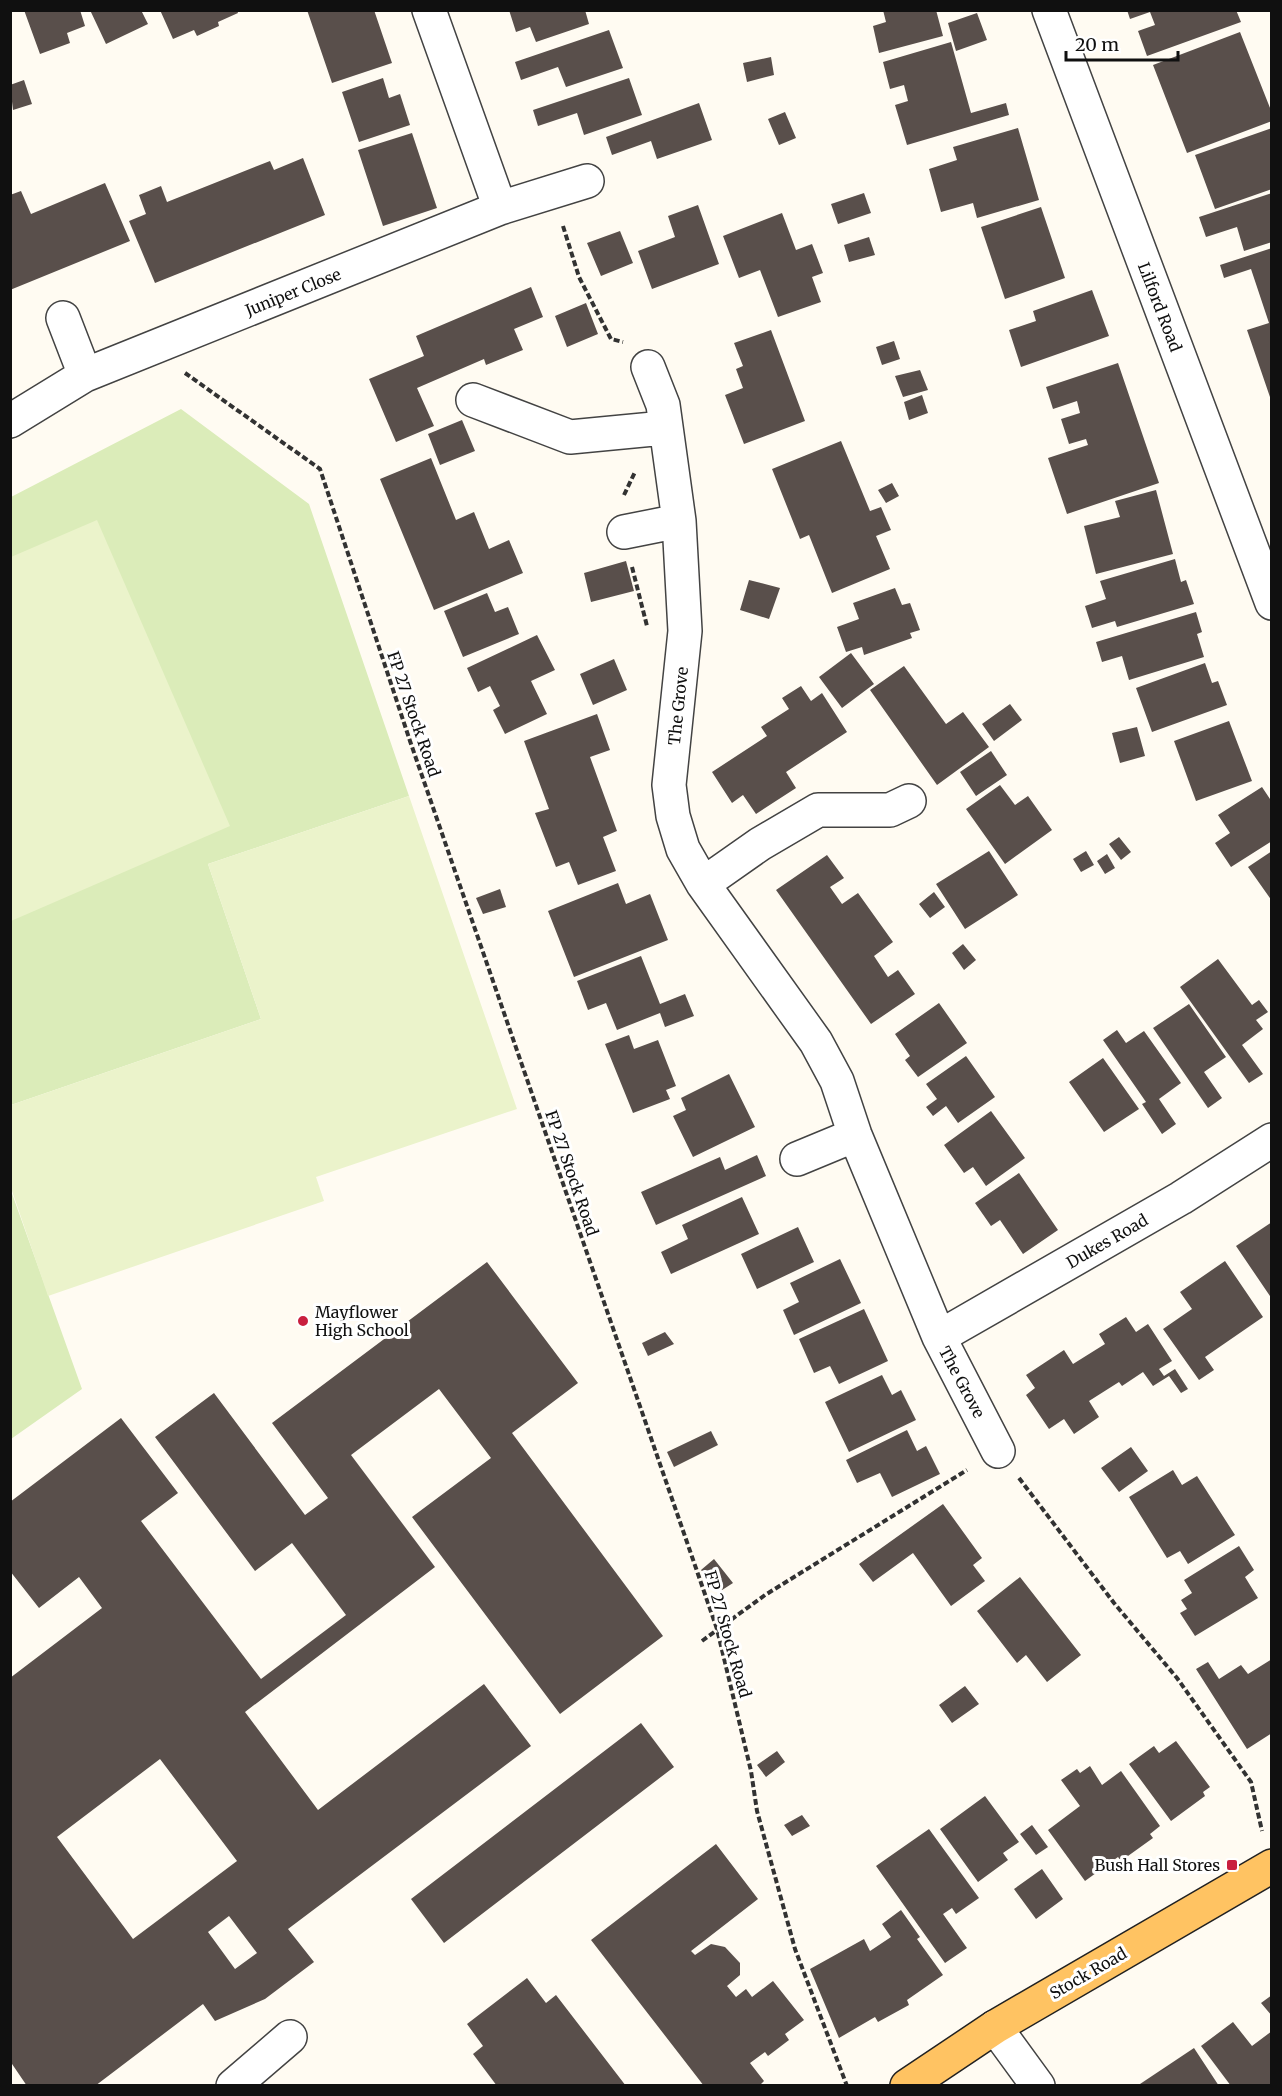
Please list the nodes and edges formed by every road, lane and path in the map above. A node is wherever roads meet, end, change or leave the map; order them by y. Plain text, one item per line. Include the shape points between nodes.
1 (429, 10) edge
2 (1048, 10) edge
3 (587, 181) dead end
4 (553, 193) junction
5 (500, 208) junction
6 (63, 318) dead end
7 (611, 339) dead end
8 (153, 349) junction
9 (648, 367) dead end
10 (85, 375) junction
11 (473, 400) dead end
12 (10, 421) edge
13 (664, 428) junction
14 (679, 520) junction
15 (624, 532) dead end
16 (1272, 603) edge
17 (909, 801) dead end
18 (703, 884) junction
19 (855, 1135) junction
20 (1272, 1140) edge
21 (797, 1159) dead end
22 (939, 1337) junction
23 (998, 1451) junction
24 (717, 1629) junction
25 (702, 1641) dead end
26 (1271, 1867) edge
27 (995, 2027) junction
28 (290, 2037) dead end
29 (233, 2085) edge
30 (847, 2085) edge
31 (907, 2085) edge
32 (1038, 2085) edge

1 - 5 street
2 - 16 street, Lilford Road
3 - 4 street, Juniper Close
4 - 5 street, Juniper Close
4 - 7 path via 579,277
5 - 8 street, Juniper Close
6 - 10 street
8 - 10 street, Juniper Close
8 - 24 path, FP 27 Stock Road via 320,469
9 - 13 street, The Grove via 663,405
10 - 12 street, Juniper Close
11 - 13 street via 570,437
13 - 14 street, The Grove
14 - 15 street
14 - 18 street, The Grove via 685,632 669,785 683,849
17 - 18 street via 890,810 818,810
18 - 19 street, The Grove via 816,1042 837,1081
19 - 21 street
19 - 22 street, The Grove
20 - 22 street, Dukes Road via 1181,1198
22 - 23 street, The Grove
23 - 24 path via 765,1595
23 - 26 path via 1114,1603 1177,1678 1251,1782
24 - 25 path
24 - 30 path, FP 27 Stock Road via 757,1811 795,1949
26 - 27 main road, Stock Road
27 - 31 main road, Stock Road
27 - 32 street
28 - 29 street

